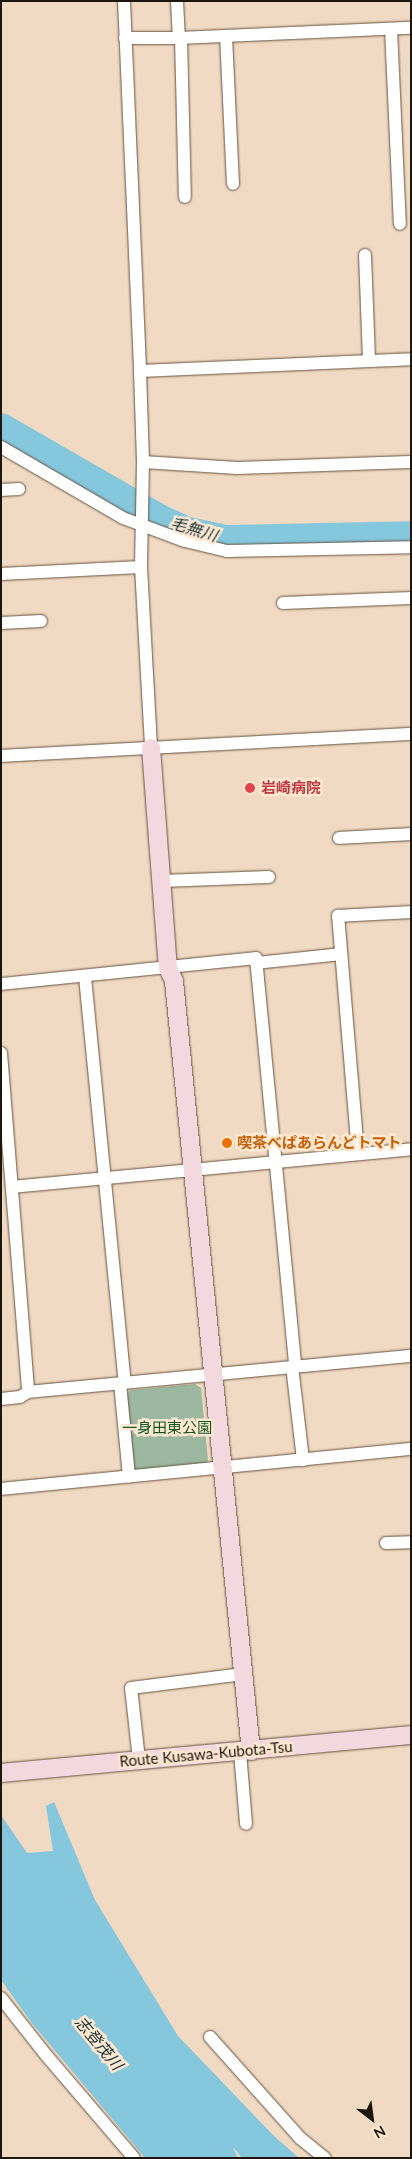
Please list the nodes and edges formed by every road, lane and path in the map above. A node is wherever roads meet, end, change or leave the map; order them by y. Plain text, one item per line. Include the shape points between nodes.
1 (124, 1) edge
2 (178, 1) edge
3 (411, 28) edge
4 (391, 29) junction
5 (226, 36) junction
6 (125, 38) junction
7 (180, 38) junction
8 (233, 184) dead end
9 (185, 196) dead end
10 (400, 224) dead end
11 (365, 255) dead end
12 (411, 360) edge
13 (369, 361) junction
14 (140, 371) junction
15 (1, 447) edge
16 (143, 462) junction
17 (411, 462) edge
18 (19, 488) dead end
19 (1, 490) edge
20 (141, 523) junction
21 (411, 547) edge
22 (141, 568) junction
23 (1, 574) edge
24 (411, 598) edge
25 (283, 603) dead end
26 (41, 621) dead end
27 (1, 624) edge
28 (411, 734) edge
29 (151, 748) junction
30 (1, 756) edge
31 (411, 834) edge
32 (339, 838) dead end
33 (269, 877) dead end
34 (161, 881) junction
35 (411, 912) edge
36 (341, 954) junction
37 (256, 963) junction
38 (168, 968) junction
39 (85, 977) junction
40 (1, 984) edge
41 (1, 1053) edge
42 (411, 1149) edge
43 (358, 1153) junction
44 (275, 1162) junction
45 (193, 1170) junction
46 (105, 1178) junction
47 (12, 1188) junction
48 (411, 1356) edge
49 (293, 1366) junction
50 (213, 1374) junction
51 (122, 1383) junction
52 (28, 1392) junction
53 (1, 1398) edge
54 (411, 1449) edge
55 (302, 1460) junction
56 (222, 1468) junction
57 (129, 1477) junction
58 (1, 1489) edge
59 (411, 1542) edge
60 (386, 1543) dead end
61 (243, 1674) junction
62 (411, 1734) edge
63 (245, 1751) junction
64 (139, 1760) junction
65 (1, 1773) edge
66 (246, 1824) dead end
67 (1, 1998) edge
68 (210, 2037) dead end
69 (134, 2158) edge
70 (324, 2158) edge

1 - 6 street
2 - 7 street
3 - 4 street
4 - 5 street
4 - 10 street
5 - 7 street
5 - 8 street
6 - 7 street
6 - 14 street
7 - 9 street
11 - 13 street
12 - 13 street
13 - 14 street
14 - 16 street
15 - 20 street via 123,518
16 - 17 street via 237,468
16 - 20 street
18 - 19 street
20 - 21 street via 185,541 227,551
20 - 22 street
22 - 23 street
22 - 29 street
24 - 25 street
26 - 27 street
28 - 29 street
29 - 30 street
29 - 34 street
31 - 32 street
33 - 34 street
34 - 38 street
35 - 36 street via 338,916
36 - 37 street
36 - 43 street
37 - 38 street via 256,958
37 - 44 street
38 - 39 street
38 - 45 street via 174,980
39 - 40 street
39 - 46 street
41 - 47 street
42 - 43 street
43 - 44 street
44 - 45 street
44 - 49 street
45 - 46 street
45 - 50 street
46 - 47 street
46 - 51 street
47 - 52 street
48 - 49 street
49 - 50 street
49 - 55 street
50 - 51 street
50 - 56 street
51 - 52 street
51 - 57 street
52 - 53 street via 20,1397
54 - 55 street
55 - 56 street
56 - 57 street
56 - 61 street
57 - 58 street
59 - 60 street
61 - 63 street
61 - 64 street via 131,1688
62 - 63 street, Route Kusawa-Kubota-Tsu
63 - 64 street, Route Kusawa-Kubota-Tsu
63 - 66 street
64 - 65 street, Route Kusawa-Kubota-Tsu
67 - 69 street
68 - 70 street via 300,2138

